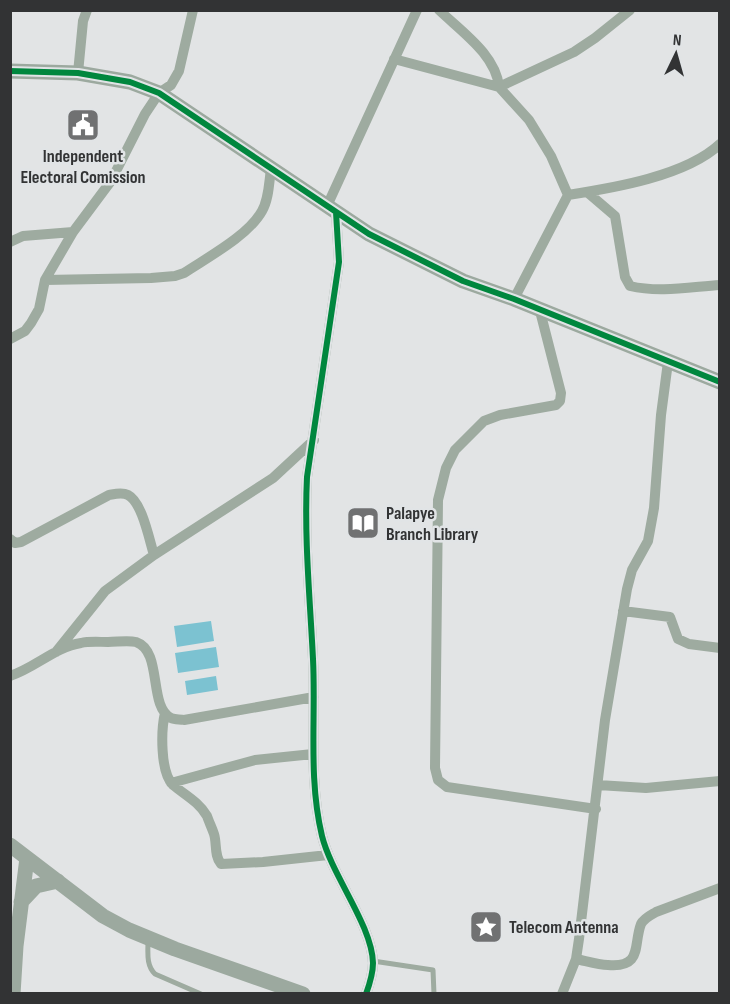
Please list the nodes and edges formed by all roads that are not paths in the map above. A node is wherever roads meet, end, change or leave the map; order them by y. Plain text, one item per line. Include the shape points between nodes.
1 (87, 10) edge
2 (193, 10) edge
3 (417, 10) edge
4 (440, 10) edge
5 (630, 10) edge
6 (394, 59) junction
7 (10, 71) edge
8 (78, 74) junction
9 (500, 87) junction
10 (159, 93) junction
11 (720, 144) edge
12 (272, 169) junction
13 (586, 192) junction
14 (568, 195) junction
15 (331, 209) junction
16 (73, 232) junction
17 (10, 242) edge
18 (45, 280) junction
19 (720, 285) edge
20 (514, 298) junction
21 (540, 311) junction
22 (10, 339) edge
23 (668, 362) junction
24 (720, 382) edge
25 (314, 440) junction
26 (10, 538) edge
27 (154, 555) junction
28 (623, 611) junction
29 (720, 648) edge
30 (56, 652) junction
31 (10, 676) edge
32 (314, 697) junction
33 (165, 713) junction
34 (313, 754) junction
35 (720, 781) edge
36 (171, 783) junction
37 (598, 785) junction
38 (596, 809) junction
39 (10, 845) edge
40 (328, 855) junction
41 (27, 858) junction
42 (58, 881) junction
43 (720, 888) edge
44 (21, 902) junction
45 (148, 938) junction
46 (576, 959) junction
47 (373, 961) junction
48 (12, 971) edge
49 (13, 993) edge
50 (201, 993) edge
51 (303, 993) edge
52 (366, 993) edge
53 (434, 993) edge
54 (562, 993) edge

1 - 8 street
2 - 10 street via 178,71 171,85
3 - 6 street
4 - 9 street via 492,61
5 - 9 street via 574,52
6 - 9 street
6 - 15 street
7 - 8 street
8 - 10 street via 130,82
9 - 14 street via 529,120
10 - 12 street
10 - 16 street via 111,181
11 - 13 street via 703,157 675,169
12 - 15 street
12 - 18 street via 266,201 257,218 184,273 151,278
13 - 14 street
13 - 19 street via 615,216 625,277 630,286 667,289
14 - 20 street
15 - 20 street via 369,234 463,281
15 - 25 street via 339,262
16 - 17 street via 23,236
16 - 18 street
18 - 22 street via 39,309 31,323
20 - 21 street
21 - 23 street
21 - 38 street via 560,401 484,421 455,450 438,500 435,768 438,780 447,787
23 - 24 street
23 - 28 street via 654,508 648,541 632,570
25 - 27 street via 273,478
25 - 32 street via 306,499
26 - 27 street via 21,542 109,495 128,494 138,503
27 - 30 street via 105,591
28 - 29 street via 670,617 678,639 689,645
28 - 37 street
30 - 31 street
30 - 33 street via 81,643 136,642 145,648 152,663
32 - 33 street via 184,720 172,719
32 - 34 street
33 - 36 street via 162,738
34 - 36 street via 255,760
34 - 40 street via 320,824
35 - 37 street via 646,788
36 - 40 street via 204,812 215,835 221,864
37 - 38 street
38 - 46 street
39 - 41 street
40 - 47 street
41 - 42 street
41 - 44 street
42 - 44 street via 36,886
42 - 45 street via 103,916
43 - 46 street via 646,918 634,957 625,965
44 - 48 street
45 - 50 lane via 151,970
45 - 51 street
46 - 54 street
47 - 52 street
47 - 53 lane via 433,970
48 - 49 street

